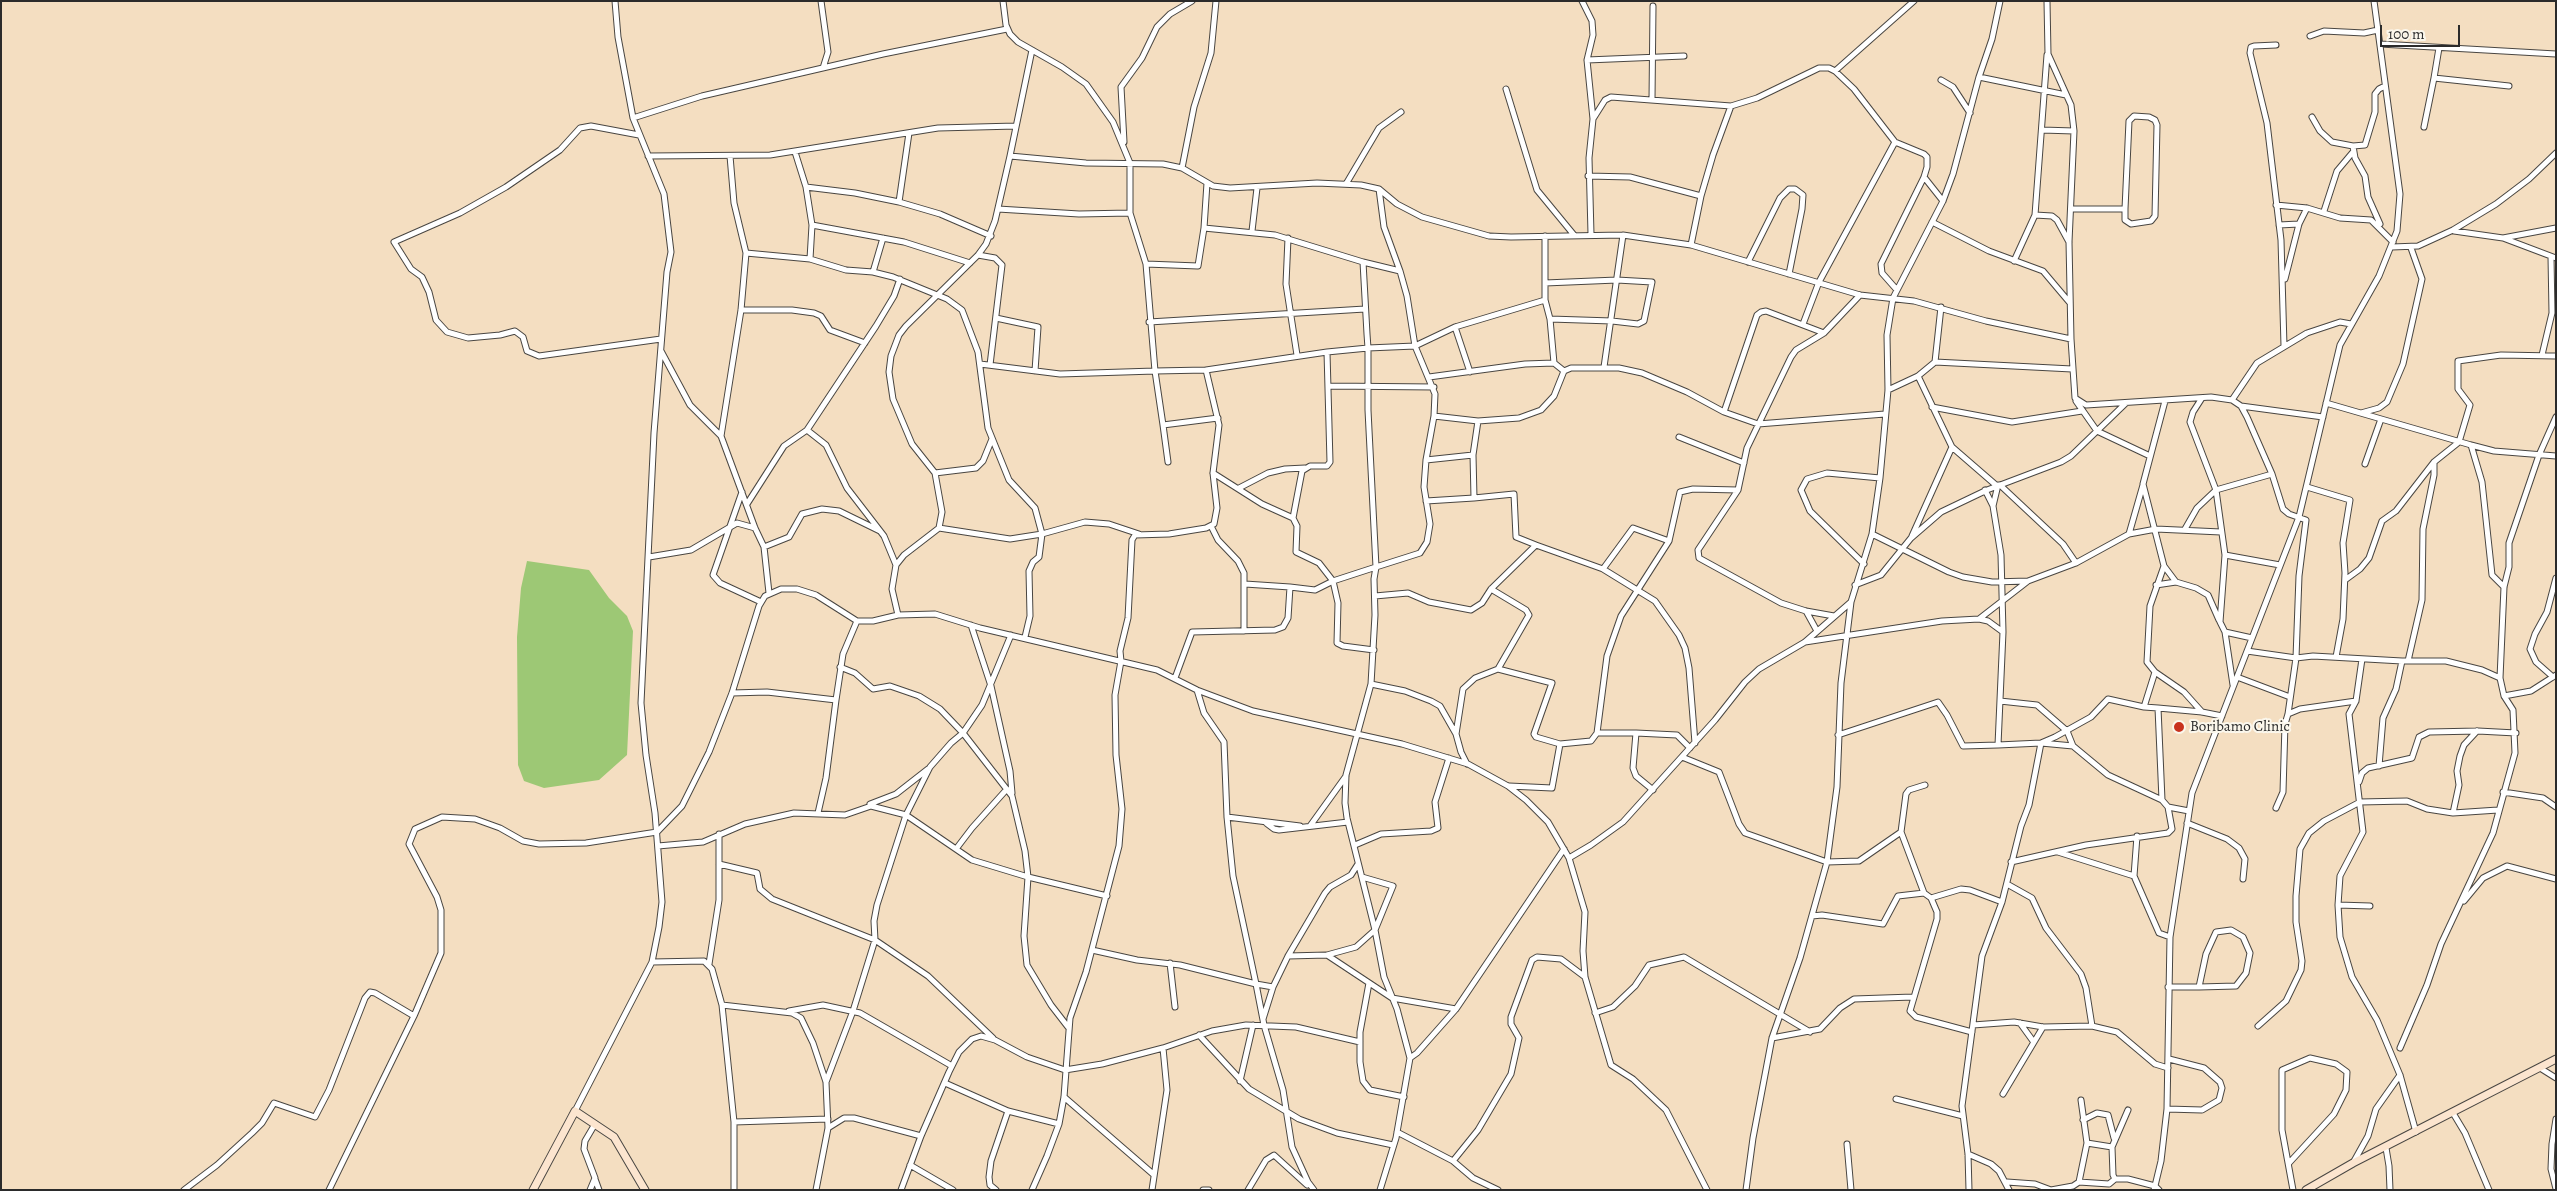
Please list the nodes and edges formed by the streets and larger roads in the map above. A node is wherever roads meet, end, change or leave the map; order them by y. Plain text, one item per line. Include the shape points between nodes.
1 (615, 1) edge
2 (821, 1) edge
3 (1003, 1) edge
4 (1192, 1) edge
5 (1216, 1) edge
6 (1582, 1) edge
7 (1914, 1) edge
8 (2000, 1) edge
9 (2047, 1) edge
10 (2374, 1) edge
11 (1653, 6) dead end
12 (1007, 29) junction
13 (2378, 30) junction
14 (2310, 36) dead end
15 (2380, 44) junction
16 (2276, 45) dead end
17 (2439, 48) junction
18 (1032, 50) junction
19 (2048, 54) junction
20 (2556, 54) edge
21 (1684, 56) dead end
22 (1652, 58) junction
23 (1587, 60) junction
24 (823, 68) junction
25 (1835, 71) junction
26 (1979, 77) junction
27 (2434, 78) junction
28 (1941, 80) dead end
29 (2385, 86) junction
30 (2510, 86) dead end
31 (1506, 89) dead end
32 (2044, 90) junction
33 (2066, 95) junction
34 (1652, 100) junction
35 (1731, 106) junction
36 (1400, 112) dead end
37 (1970, 113) junction
38 (2312, 117) dead end
39 (633, 118) junction
40 (1593, 119) junction
41 (1016, 126) junction
42 (2424, 127) dead end
43 (2042, 130) junction
44 (2074, 131) junction
45 (909, 133) junction
46 (640, 135) junction
47 (1895, 142) junction
48 (1124, 145) junction
49 (2353, 149) junction
50 (795, 152) junction
51 (2556, 153) edge
52 (648, 156) junction
53 (730, 156) junction
54 (1010, 156) junction
55 (1130, 163) junction
56 (1182, 168) junction
57 (1588, 176) junction
58 (1924, 177) junction
59 (1207, 183) junction
60 (1346, 184) junction
61 (806, 187) junction
62 (1257, 188) junction
63 (1379, 189) junction
64 (1701, 196) junction
65 (1943, 201) junction
66 (899, 202) junction
67 (2276, 205) junction
68 (2307, 208) junction
69 (998, 209) junction
70 (2071, 209) junction
71 (2124, 209) junction
72 (2324, 212) junction
73 (1130, 213) junction
74 (2035, 215) junction
75 (1932, 222) junction
76 (2299, 224) junction
77 (812, 225) junction
78 (2279, 225) junction
79 (2380, 227) junction
80 (1204, 228) junction
81 (2556, 228) edge
82 (2454, 230) junction
83 (1252, 231) junction
84 (1591, 234) junction
85 (1574, 235) junction
86 (1623, 235) junction
87 (991, 236) junction
88 (1545, 236) junction
89 (883, 238) junction
90 (1288, 238) junction
91 (2503, 238) junction
92 (2069, 242) junction
93 (2393, 245) junction
94 (1691, 246) junction
95 (2411, 248) junction
96 (746, 253) junction
97 (978, 255) junction
98 (2553, 257) edge
99 (810, 259) junction
100 (2014, 261) junction
101 (1363, 262) junction
102 (1748, 262) junction
103 (970, 263) junction
104 (1146, 264) junction
105 (1400, 271) junction
106 (873, 272) junction
107 (1789, 274) junction
108 (900, 279) junction
109 (1617, 280) junction
110 (1820, 282) junction
111 (1545, 283) junction
112 (2284, 284) junction
113 (1897, 290) junction
114 (938, 295) junction
115 (1860, 295) junction
116 (1893, 298) junction
117 (1545, 300) junction
118 (2071, 304) junction
119 (1941, 307) junction
120 (1365, 309) junction
121 (741, 310) junction
122 (1289, 314) junction
123 (996, 318) junction
124 (1550, 319) junction
125 (1612, 321) junction
126 (1150, 322) junction
127 (1803, 324) junction
128 (2351, 324) junction
129 (1455, 327) junction
130 (1824, 333) junction
131 (661, 339) junction
132 (2071, 339) junction
133 (865, 343) junction
134 (1415, 346) junction
135 (2284, 346) junction
136 (1368, 348) junction
137 (660, 350) junction
138 (1327, 352) junction
139 (1297, 355) junction
140 (2542, 355) junction
141 (2556, 356) edge
142 (1935, 362) junction
143 (1554, 363) junction
144 (980, 364) junction
145 (990, 365) junction
146 (1604, 367) junction
147 (2072, 369) junction
148 (1206, 370) junction
149 (1035, 371) junction
150 (1154, 371) junction
151 (1564, 371) junction
152 (1470, 372) junction
153 (1918, 376) junction
154 (1428, 377) junction
155 (1368, 385) junction
156 (1329, 386) junction
157 (1434, 387) junction
158 (1888, 390) junction
159 (2075, 398) junction
160 (2202, 398) junction
161 (2232, 400) junction
162 (2165, 401) junction
163 (2126, 403) junction
164 (2326, 403) junction
165 (2241, 406) junction
166 (1932, 407) junction
167 (2082, 411) junction
168 (1724, 412) junction
169 (2361, 413) junction
170 (1885, 414) junction
171 (1434, 416) junction
172 (2323, 417) junction
173 (2556, 417) edge
174 (1218, 418) junction
175 (2381, 419) junction
176 (1478, 421) junction
177 (1758, 424) junction
178 (1163, 425) junction
179 (808, 430) junction
180 (2098, 430) junction
181 (721, 436) junction
182 (1679, 436) dead end
183 (992, 439) junction
184 (2459, 442) junction
185 (2471, 445) junction
186 (1952, 447) junction
187 (1473, 456) junction
188 (2150, 456) junction
189 (2539, 456) junction
190 (2556, 456) edge
191 (1426, 460) junction
192 (1168, 462) dead end
193 (2434, 462) junction
194 (1744, 463) junction
195 (2365, 464) dead end
196 (1305, 468) junction
197 (935, 473) junction
198 (1212, 473) junction
199 (2272, 474) junction
200 (1880, 478) junction
201 (1989, 480) junction
202 (2143, 484) junction
203 (1998, 485) junction
204 (2307, 487) junction
205 (1239, 488) junction
206 (1738, 490) junction
207 (1986, 490) junction
208 (2216, 490) junction
209 (742, 492) junction
210 (1474, 498) junction
211 (1426, 501) junction
212 (747, 504) junction
213 (1993, 506) junction
214 (2299, 517) junction
215 (1293, 518) junction
216 (1212, 526) junction
217 (730, 527) junction
218 (755, 528) junction
219 (939, 528) junction
220 (2156, 529) junction
221 (2185, 530) junction
222 (881, 531) junction
223 (2221, 532) junction
224 (1042, 534) junction
225 (1141, 534) junction
226 (1872, 534) junction
227 (2129, 534) junction
228 (1911, 538) junction
229 (1669, 541) junction
230 (1536, 545) junction
231 (764, 547) junction
232 (1904, 549) junction
233 (2225, 555) junction
234 (649, 557) junction
235 (2076, 563) junction
236 (1864, 564) junction
237 (896, 565) junction
238 (2164, 566) junction
239 (2280, 566) junction
240 (1376, 567) junction
241 (1603, 569) junction
242 (2556, 578) edge
243 (2345, 580) junction
244 (1333, 581) junction
245 (2028, 581) junction
246 (2003, 582) junction
247 (2176, 582) junction
248 (1246, 584) junction
249 (1855, 585) junction
250 (2156, 585) junction
251 (2504, 586) junction
252 (1290, 587) junction
253 (1491, 589) junction
254 (1637, 589) junction
255 (769, 593) junction
256 (1375, 596) junction
257 (761, 602) junction
258 (1851, 602) junction
259 (2002, 602) junction
260 (1806, 611) junction
261 (898, 615) junction
262 (1834, 616) junction
263 (1979, 619) junction
264 (857, 621) junction
265 (2220, 622) junction
266 (971, 625) junction
267 (1817, 630) junction
268 (1244, 631) junction
269 (2003, 632) junction
270 (2225, 632) junction
271 (1847, 634) junction
272 (1011, 635) junction
273 (1025, 637) junction
274 (2252, 638) junction
275 (1804, 642) junction
276 (2297, 646) junction
277 (1374, 650) junction
278 (2247, 651) junction
279 (2312, 656) junction
280 (2336, 657) junction
281 (2296, 658) junction
282 (2362, 659) junction
283 (1121, 661) junction
284 (2405, 661) junction
285 (840, 667) junction
286 (1498, 669) junction
287 (2155, 672) junction
288 (2554, 676) edge
289 (2237, 677) junction
290 (1175, 678) junction
291 (2500, 678) junction
292 (1371, 684) junction
293 (991, 686) junction
294 (2234, 686) junction
295 (1197, 690) junction
296 (732, 693) junction
297 (2504, 696) junction
298 (2290, 697) junction
299 (836, 700) junction
300 (2000, 701) junction
301 (2356, 701) junction
302 (2144, 707) junction
303 (2158, 708) junction
304 (2202, 712) junction
305 (2288, 714) junction
306 (2222, 716) junction
307 (2067, 731) junction
308 (2478, 731) junction
309 (1357, 732) junction
310 (963, 733) junction
311 (1597, 733) junction
312 (1636, 733) junction
313 (2516, 733) junction
314 (1456, 734) junction
315 (1838, 735) junction
316 (2041, 742) junction
317 (1695, 743) junction
318 (1560, 744) junction
319 (1998, 745) junction
320 (2073, 746) junction
321 (1690, 748) junction
322 (1682, 757) junction
323 (1449, 758) junction
324 (1468, 764) junction
325 (2379, 766) junction
326 (930, 767) junction
327 (1346, 775) junction
328 (1925, 785) dead end
329 (2358, 785) junction
330 (1508, 786) junction
331 (1007, 789) junction
332 (1653, 790) junction
333 (2503, 792) junction
334 (1012, 796) junction
335 (2162, 800) junction
336 (2360, 802) junction
337 (864, 806) junction
338 (2556, 807) edge
339 (2168, 808) junction
340 (2276, 808) dead end
341 (2498, 810) junction
342 (2188, 811) junction
343 (818, 813) junction
344 (2453, 813) junction
345 (906, 815) junction
346 (1227, 817) junction
347 (1348, 822) junction
348 (2187, 823) junction
349 (1308, 827) junction
350 (657, 832) junction
351 (1901, 832) junction
352 (719, 834) junction
353 (2137, 836) junction
354 (1355, 845) junction
355 (658, 846) junction
356 (956, 849) junction
357 (1564, 849) junction
358 (2057, 852) junction
359 (1569, 858) junction
360 (1827, 862) junction
361 (2011, 862) junction
362 (719, 864) junction
363 (1358, 864) junction
364 (2134, 876) junction
365 (1028, 877) junction
366 (1362, 877) junction
367 (2556, 878) edge
368 (2243, 879) dead end
369 (2007, 884) junction
370 (1924, 893) junction
371 (1107, 896) junction
372 (1931, 898) junction
373 (2002, 902) junction
374 (2338, 904) junction
375 (2370, 906) dead end
376 (2460, 906) junction
377 (1812, 916) junction
378 (1375, 930) junction
379 (2170, 937) junction
380 (875, 940) junction
381 (1092, 950) junction
382 (1327, 955) junction
383 (1288, 956) junction
384 (652, 962) junction
385 (1170, 963) junction
386 (709, 964) junction
387 (1585, 977) junction
388 (1369, 983) junction
389 (1256, 984) junction
390 (1273, 987) junction
391 (2168, 987) junction
392 (2199, 987) junction
393 (1913, 997) junction
394 (1392, 998) junction
395 (722, 1006) junction
396 (1175, 1007) dead end
397 (1456, 1010) junction
398 (853, 1011) junction
399 (783, 1012) junction
400 (1595, 1013) junction
401 (1780, 1014) junction
402 (414, 1016) junction
403 (1263, 1022) junction
404 (2020, 1022) junction
405 (1253, 1025) junction
406 (1973, 1025) junction
407 (2044, 1026) junction
408 (2092, 1026) junction
409 (2258, 1026) dead end
410 (1068, 1027) junction
411 (1810, 1032) junction
412 (1972, 1032) junction
413 (1199, 1035) junction
414 (1772, 1038) junction
415 (995, 1040) junction
416 (2034, 1041) junction
417 (1360, 1042) junction
418 (1163, 1048) junction
419 (2400, 1048) dead end
420 (1410, 1058) junction
421 (2169, 1059) junction
422 (2556, 1059) edge
423 (952, 1066) junction
424 (2168, 1068) junction
425 (2540, 1068) junction
426 (1065, 1070) junction
427 (2400, 1075) junction
428 (2556, 1078) edge
429 (1240, 1081) junction
430 (826, 1082) junction
431 (945, 1083) junction
432 (2003, 1094) dead end
433 (1064, 1097) junction
434 (1404, 1097) junction
435 (1896, 1099) dead end
436 (2081, 1100) dead end
437 (2167, 1109) junction
438 (1286, 1110) junction
439 (2128, 1110) dead end
440 (575, 1111) junction
441 (1008, 1111) junction
442 (2453, 1113) junction
443 (1963, 1116) junction
444 (828, 1119) junction
445 (2556, 1119) edge
446 (2083, 1120) junction
447 (734, 1122) junction
448 (595, 1124) junction
449 (1059, 1124) junction
450 (828, 1128) junction
451 (1397, 1132) junction
452 (2416, 1132) junction
453 (921, 1136) junction
454 (2114, 1139) junction
455 (2087, 1143) junction
456 (1847, 1144) dead end
457 (1393, 1145) junction
458 (2112, 1147) junction
459 (2386, 1148) junction
460 (1968, 1154) junction
461 (1452, 1161) junction
462 (2289, 1163) junction
463 (2353, 1163) junction
464 (910, 1165) junction
465 (1153, 1174) junction
466 (595, 1178) junction
467 (2115, 1179) junction
468 (2007, 1182) junction
469 (2079, 1182) junction
470 (942, 1183) junction
471 (1312, 1188) edge
472 (2073, 1188) edge
473 (2156, 1189) edge
474 (2556, 1189) edge
475 (184, 1190) edge
476 (329, 1190) edge
477 (533, 1190) edge
478 (590, 1190) edge
479 (599, 1190) edge
480 (644, 1190) edge
481 (734, 1190) edge
482 (816, 1190) edge
483 (901, 1190) edge
484 (938, 1190) edge
485 (953, 1190) edge
486 (996, 1190) edge
487 (1032, 1190) edge
488 (1152, 1190) edge
489 (1203, 1190) edge
490 (1209, 1190) edge
491 (1248, 1190) edge
492 (1380, 1190) edge
493 (1498, 1190) edge
494 (1707, 1190) edge
495 (1746, 1190) edge
496 (1851, 1190) edge
497 (1969, 1190) edge
498 (2009, 1190) edge
499 (2051, 1190) edge
500 (2293, 1190) edge
501 (2306, 1190) edge
502 (2390, 1190) edge
503 (2489, 1190) edge

1 - 39 street via 618,37
2 - 24 street via 828,52
3 - 12 street
4 - 48 street via 1157,26 1142,58 1121,87
5 - 56 street via 1211,54 1194,107
6 - 23 street via 1592,21 1593,35
7 - 25 street
8 - 26 street
9 - 19 street
10 - 13 street
11 - 22 street
12 - 18 street via 1014,39
12 - 24 street
13 - 14 street via 2364,34 2324,31
13 - 15 street
15 - 17 street
15 - 29 street
16 - 67 street via 2254,46 2250,53 2267,123
17 - 20 street
17 - 27 street
18 - 41 street
18 - 48 street via 1086,84 1113,122
19 - 32 street
19 - 33 street
21 - 22 street
22 - 23 street
22 - 34 street
23 - 40 street
24 - 39 street via 702,96
25 - 35 street via 1819,68 1779,89
25 - 47 street via 1854,89
26 - 32 street
26 - 37 street
27 - 30 street
27 - 42 street
28 - 37 street via 1953,88
29 - 49 street via 2376,94 2367,144
29 - 93 street via 2400,194
31 - 85 street via 1537,190
32 - 33 street
32 - 43 street
33 - 44 street via 2073,114
34 - 35 street
34 - 40 street via 1611,97 1601,104
35 - 64 street
36 - 60 street via 1380,128
37 - 65 street
38 - 49 street via 2327,138
39 - 46 street
40 - 57 street
41 - 45 street via 960,127
41 - 54 street
43 - 44 street
43 - 74 street
44 - 70 street
45 - 50 street
45 - 66 street
46 - 52 street
46 - 131 street via 585,126 560,150 506,187 460,213 394,242 411,269 422,277 436,320 447,332 468,338 515,331 523,337 527,351 540,356
47 - 58 street via 1924,154 1928,162
47 - 110 street
48 - 55 street
49 - 72 street via 2337,171
49 - 79 street via 2365,176 2368,197
50 - 53 street
50 - 61 street
51 - 82 street via 2512,192
52 - 53 street
52 - 131 street via 664,194 671,252
53 - 96 street via 734,203
54 - 55 street via 1086,163
54 - 69 street
55 - 56 street via 1151,162
55 - 73 street
56 - 59 street
57 - 64 street via 1630,178
57 - 84 street
58 - 65 street
58 - 113 street via 1881,264 1882,273
59 - 62 street via 1230,188
59 - 80 street
60 - 62 street
60 - 63 street
61 - 66 street
61 - 77 street
62 - 83 street
63 - 88 street via 1404,209 1456,228 1496,236
63 - 105 street via 1384,227
64 - 94 street
65 - 75 street
66 - 87 street via 940,214
67 - 68 street
67 - 78 street
68 - 72 street
68 - 76 street
69 - 73 street via 1079,214
69 - 87 street
70 - 71 street
70 - 92 street
71 - 71 street via 2125,220 2131,224 2151,221 2155,216 2158,125 2149,117 2134,116 2128,121
72 - 79 street via 2340,218 2372,220
73 - 104 street
74 - 92 street via 2052,216
74 - 100 street
75 - 100 street
75 - 113 street
76 - 78 street
76 - 112 street
77 - 89 street
77 - 99 street
78 - 112 street
79 - 93 street
80 - 83 street
80 - 104 street via 1198,266
81 - 91 street
82 - 91 street
82 - 95 street
83 - 90 street
84 - 85 street
84 - 86 street
85 - 88 street
86 - 94 street
86 - 109 street
87 - 97 street
88 - 111 street
89 - 103 street
89 - 106 street
90 - 101 street
90 - 122 street
91 - 98 street
92 - 118 street
93 - 95 street
93 - 128 street
94 - 102 street
95 - 169 street via 2422,279 2401,371 2387,402
96 - 99 street
96 - 121 street
97 - 103 street
97 - 123 street via 995,258 1002,265
98 - 140 street via 2552,313
99 - 106 street via 846,270
100 - 118 street via 2042,271
101 - 105 street
101 - 120 street
102 - 107 street
102 - 107 street via 1780,198 1789,189 1795,189 1803,195
103 - 114 street
104 - 126 street
105 - 134 street
106 - 108 street
107 - 110 street
108 - 114 street
108 - 133 street via 894,296
109 - 111 street
109 - 125 street
109 - 125 street via 1652,282 1642,322
110 - 115 street
110 - 127 street
111 - 117 street
112 - 135 street
113 - 116 street
114 - 144 street via 962,310 972,331
114 - 197 street via 899,335 889,372 893,399 908,436
115 - 116 street
115 - 130 street
116 - 119 street
116 - 158 street via 1886,350
117 - 124 street
117 - 129 street
118 - 132 street
119 - 132 street
119 - 142 street
120 - 122 street
120 - 136 street
121 - 133 street via 814,312 821,316 830,330
121 - 181 street
122 - 126 street
122 - 139 street
123 - 145 street
123 - 149 street via 1038,328
124 - 125 street
124 - 143 street
125 - 146 street
126 - 150 street
127 - 130 street
127 - 168 street via 1766,311 1757,315
128 - 135 street via 2340,322 2321,328
128 - 164 street via 2337,355
129 - 134 street
129 - 152 street
130 - 177 street via 1796,350
131 - 137 street
132 - 147 street
133 - 179 street
134 - 136 street
134 - 154 street
135 - 161 street via 2252,367
136 - 138 street
136 - 155 street
137 - 181 street via 690,405
137 - 234 street
138 - 139 street
138 - 156 street
139 - 148 street
140 - 141 street
140 - 184 street via 2501,355 2458,361 2458,389 2470,405
142 - 147 street
142 - 153 street
143 - 151 street
143 - 152 street via 1500,366
144 - 145 street
144 - 183 street via 986,418
145 - 149 street
146 - 151 street
146 - 168 street via 1634,370 1657,378
147 - 159 street
148 - 150 street
148 - 174 street
149 - 150 street via 1060,374
150 - 178 street
151 - 176 street via 1554,396 1541,410 1519,418
152 - 154 street
153 - 158 street
153 - 166 street
154 - 157 street
155 - 156 street
155 - 157 street
155 - 240 street
156 - 196 street via 1330,462 1327,466
157 - 171 street
158 - 170 street
159 - 163 street via 2091,406
159 - 167 street
160 - 161 street
160 - 162 street
160 - 208 street via 2190,422
161 - 165 street
162 - 163 street
162 - 188 street
163 - 180 street
164 - 169 street
164 - 172 street
165 - 172 street
165 - 199 street
166 - 167 street via 2012,422
166 - 186 street
167 - 180 street
168 - 177 street
169 - 175 street
170 - 177 street
170 - 200 street
171 - 176 street
171 - 191 street
172 - 204 street
173 - 189 street
174 - 178 street
174 - 198 street via 1220,433
175 - 184 street
175 - 195 street
176 - 187 street
177 - 194 street
178 - 192 street
179 - 212 street via 784,446
179 - 222 street via 826,445 847,488
180 - 188 street
180 - 203 street via 2061,462
181 - 209 street
182 - 194 street
183 - 197 street via 983,461 976,468
183 - 224 street via 1009,480 1035,508
184 - 185 street
184 - 193 street
185 - 189 street
185 - 251 street via 2482,482 2492,574
186 - 201 street
186 - 228 street
187 - 191 street
187 - 210 street
188 - 202 street
189 - 190 street
189 - 251 street via 2510,540 2509,567
191 - 211 street
193 - 243 street via 2396,511 2382,521 2367,561
193 - 284 street via 2424,529 2422,600
194 - 206 street
196 - 205 street via 1268,473
196 - 215 street
197 - 219 street via 942,512
198 - 205 street
198 - 216 street via 1217,513
199 - 208 street
199 - 214 street via 2283,508
200 - 226 street
200 - 236 street via 1827,473 1807,479 1801,490 1810,511
201 - 203 street
201 - 207 street
202 - 220 street
202 - 227 street
203 - 207 street
203 - 213 street
203 - 235 street via 2063,544
204 - 214 street
204 - 243 street via 2350,499 2343,543
205 - 215 street via 1262,504
206 - 229 street via 1693,489 1680,492
206 - 260 street via 1698,550 1699,558 1752,589
207 - 213 street
207 - 228 street via 1940,512
208 - 221 street via 2197,508
208 - 223 street
209 - 212 street
209 - 217 street
210 - 211 street
210 - 230 street via 1514,494 1516,537
211 - 240 street via 1430,533 1425,548 1415,555
212 - 218 street
213 - 246 street
214 - 239 street
214 - 276 street via 2306,521 2299,576
215 - 244 street via 1297,526 1296,552 1319,563
216 - 225 street via 1170,534
216 - 248 street via 1218,540 1242,567
217 - 218 street via 737,523
217 - 234 street via 691,550
217 - 257 street via 714,578
218 - 231 street
219 - 224 street via 1010,539
219 - 237 street
220 - 221 street
220 - 227 street
220 - 238 street
221 - 223 street
222 - 231 street via 839,511 822,509 802,514 789,537
222 - 237 street
223 - 233 street
224 - 225 street via 1085,522 1109,524
224 - 273 street via 1039,557 1029,571 1030,616
225 - 283 street via 1132,540 1131,588
226 - 232 street
226 - 236 street
227 - 235 street
228 - 232 street
229 - 241 street via 1633,528
229 - 254 street
230 - 241 street
230 - 253 street
231 - 255 street
232 - 246 street via 1949,572
232 - 249 street via 1881,575
233 - 239 street
233 - 265 street
234 - 350 street via 641,703
235 - 245 street
236 - 249 street
237 - 261 street via 892,590
238 - 247 street
238 - 250 street
239 - 274 street
240 - 244 street
240 - 256 street
241 - 254 street
242 - 288 street via 2547,612 2530,645 2534,660
243 - 280 street via 2343,619
244 - 252 street via 1315,590
244 - 277 street via 1338,603 1338,643
245 - 246 street
245 - 259 street
246 - 259 street
247 - 250 street
247 - 265 street via 2208,595
248 - 252 street
248 - 268 street
249 - 258 street
250 - 287 street via 2148,620 2147,662
251 - 291 street
252 - 268 street via 1288,618 1284,627
253 - 256 street via 1482,603 1471,610 1429,602 1408,593
253 - 286 street via 1529,615
254 - 311 street via 1622,616 1607,656
254 - 317 street via 1655,601 1685,648
255 - 257 street
255 - 264 street via 788,588 806,591
256 - 277 street
257 - 296 street
258 - 262 street
258 - 271 street
259 - 263 street
259 - 269 street
260 - 262 street
260 - 267 street
261 - 264 street
261 - 266 street via 935,614
262 - 267 street
263 - 269 street via 1988,621
263 - 271 street
264 - 285 street via 847,640
265 - 270 street
266 - 272 street
266 - 293 street
267 - 275 street
268 - 290 street via 1192,632
269 - 300 street
270 - 274 street
270 - 294 street
271 - 275 street
271 - 315 street via 1840,684
272 - 273 street
272 - 293 street
273 - 283 street
274 - 278 street
275 - 317 street via 1758,670 1745,682
276 - 279 street
276 - 281 street
277 - 292 street
278 - 281 street
278 - 289 street
279 - 280 street
279 - 281 street
280 - 282 street
281 - 298 street
282 - 284 street
282 - 301 street
283 - 290 street
283 - 371 street via 1115,695 1121,833
284 - 291 street via 2449,661
284 - 325 street via 2384,718
285 - 299 street
285 - 310 street via 854,673 873,689 890,686 923,698
286 - 314 street via 1464,686
286 - 318 street via 1552,683 1534,734
287 - 302 street
287 - 304 street via 2184,692
288 - 297 street via 2531,691
289 - 294 street
289 - 298 street
290 - 295 street
291 - 297 street
292 - 309 street
292 - 314 street via 1405,691 1440,706
293 - 310 street
293 - 334 street via 1010,771
294 - 306 street
295 - 309 street via 1276,717
295 - 346 street via 1204,713 1224,742
296 - 299 street via 768,692
296 - 350 street via 709,752 682,806
297 - 313 street via 2513,710
298 - 305 street
299 - 343 street
300 - 307 street via 2037,705
300 - 319 street
301 - 305 street via 2300,709
301 - 329 street via 2349,714
302 - 303 street
302 - 307 street via 2108,699 2091,717
303 - 304 street
303 - 335 street
304 - 306 street
305 - 340 street via 2283,792
306 - 342 street via 2194,785
307 - 316 street
307 - 320 street
308 - 313 street
308 - 325 street via 2429,732 2418,737 2412,758
308 - 344 street via 2464,745 2460,756 2459,785
309 - 323 street
309 - 327 street
310 - 326 street
310 - 331 street
311 - 312 street
311 - 318 street via 1591,741
312 - 321 street via 1677,735
312 - 332 street via 1633,768 1636,776
313 - 333 street via 2515,753
314 - 324 street
315 - 319 street via 1938,702 1963,746
315 - 360 street via 1837,787
316 - 319 street
316 - 320 street
316 - 361 street via 2029,805
317 - 321 street
318 - 330 street via 1552,788
320 - 335 street via 2116,780
321 - 322 street
322 - 332 street
322 - 360 street via 1719,772 1739,824 1746,833
323 - 324 street
323 - 354 street via 1435,802 1438,828 1381,834
324 - 330 street
325 - 329 street via 2365,770
326 - 337 street via 896,794
326 - 345 street
327 - 347 street
327 - 349 street
328 - 351 street via 1906,794
329 - 336 street
330 - 357 street via 1548,822
331 - 334 street
331 - 356 street
332 - 359 street via 1623,822
333 - 338 street via 2543,798
333 - 341 street
334 - 365 street
335 - 339 street
336 - 344 street via 2406,801 2427,809
336 - 374 street via 2363,832 2344,866
336 - 409 street via 2324,821 2302,842 2296,896 2301,970 2286,1002
337 - 343 street via 845,815
337 - 345 street
339 - 342 street
339 - 353 street via 2172,831
341 - 344 street
341 - 376 street via 2493,833
342 - 348 street
343 - 352 street via 774,817
345 - 356 street
345 - 380 street via 877,905
346 - 349 street via 1266,823 1279,830
346 - 389 street via 1236,893
347 - 349 street
347 - 354 street
348 - 368 street via 2228,839 2239,848 2245,859
348 - 379 street
350 - 355 street
350 - 402 street via 586,843 539,844 524,841 475,819 442,817 415,829 409,844 437,897 443,942 442,953
351 - 360 street via 1859,861
351 - 370 street
352 - 355 street via 695,843
352 - 362 street
353 - 358 street
353 - 364 street
354 - 363 street
355 - 384 street via 662,902
356 - 365 street via 981,864
357 - 359 street
357 - 397 street
358 - 361 street
358 - 364 street
359 - 387 street via 1585,912
360 - 377 street
361 - 369 street
362 - 380 street via 754,871 758,874 760,889 772,900
362 - 386 street via 719,900
363 - 366 street
363 - 383 street via 1351,875 1327,890
364 - 379 street via 2159,933
365 - 371 street
365 - 410 street via 1024,936 1027,965
366 - 378 street
366 - 378 street via 1393,886
367 - 376 street via 2507,866 2483,878
369 - 373 street
369 - 408 street via 2032,898 2046,928 2081,974
370 - 372 street
370 - 377 street via 1898,896 1883,924
371 - 381 street
372 - 373 street via 1961,889
372 - 393 street via 1937,919
373 - 406 street via 1982,956
374 - 375 street
374 - 427 street via 2346,964 2377,1020
376 - 419 street via 2441,944
377 - 401 street
378 - 382 street via 1356,947
378 - 394 street via 1384,978
379 - 391 street
380 - 398 street
380 - 415 street via 928,976
381 - 385 street
381 - 410 street
382 - 383 street
382 - 388 street
383 - 390 street
384 - 386 street via 699,960
384 - 440 street
385 - 389 street
385 - 396 street
386 - 395 street
387 - 400 street
387 - 461 street via 1561,959 1537,957 1532,960 1511,1017 1519,1038 1511,1074 1478,1130
388 - 394 street
388 - 417 street
389 - 390 street
389 - 403 street
390 - 403 street
391 - 392 street
391 - 421 street
392 - 392 street via 2236,986 2246,973 2250,953 2243,937 2231,930 2216,932 2206,954
393 - 411 street via 1854,999 1840,1008 1825,1026
393 - 412 street via 1910,1011 1916,1017
394 - 397 street
394 - 420 street via 1404,1029
395 - 399 street
395 - 447 street
397 - 420 street
398 - 399 street via 823,1005
398 - 423 street via 866,1015
398 - 430 street
399 - 430 street via 796,1014 806,1026
400 - 401 street via 1613,1007 1635,986 1649,965 1684,957
400 - 494 street via 1611,1065 1633,1079 1666,1110
401 - 411 street
401 - 414 street
402 - 475 street via 370,992 329,1090 314,1117 274,1103 252,1133
402 - 476 street
403 - 405 street
403 - 417 street
403 - 438 street
404 - 406 street
404 - 407 street
404 - 416 street
405 - 413 street
405 - 429 street
406 - 412 street
407 - 408 street
407 - 416 street
408 - 424 street via 2117,1032 2155,1064
410 - 426 street
411 - 414 street
412 - 443 street
413 - 418 street
413 - 429 street
414 - 495 street
415 - 423 street via 981,1036 972,1039 959,1052
415 - 426 street via 1027,1057
416 - 432 street
417 - 434 street via 1360,1062 1366,1088
418 - 426 street
418 - 465 street via 1167,1090
420 - 434 street
421 - 424 street
421 - 437 street via 2204,1068 2220,1082 2222,1088 2219,1100 2202,1110
422 - 425 street
423 - 431 street
424 - 437 street
425 - 428 street
425 - 442 street
426 - 433 street
427 - 452 street
427 - 463 street via 2376,1109 2368,1136
429 - 438 street
430 - 444 street
431 - 441 street
431 - 453 street
433 - 449 street
433 - 465 street
434 - 451 street
435 - 443 street
436 - 446 street
437 - 473 street
438 - 457 street via 1316,1127
438 - 471 street via 1294,1154
439 - 454 street
440 - 448 street
440 - 477 street
441 - 449 street
441 - 486 street via 991,1160 990,1185
442 - 452 street
442 - 503 street
443 - 460 street
444 - 447 street
444 - 450 street
445 - 474 street via 2552,1169
446 - 454 street via 2097,1113 2108,1115
446 - 455 street
447 - 481 street
448 - 466 street via 584,1149
448 - 480 street via 614,1137
449 - 487 street
450 - 453 street via 844,1118 854,1118
450 - 482 street
451 - 457 street
451 - 461 street
452 - 459 street
453 - 464 street
454 - 458 street
455 - 458 street
455 - 469 street
456 - 496 street
457 - 492 street
458 - 467 street
459 - 463 street
459 - 502 street
460 - 468 street via 1991,1164
460 - 497 street
461 - 493 street via 1473,1178
462 - 462 street via 2282,1130 2282,1070 2310,1058 2336,1064 2347,1072 2346,1090 2334,1114
462 - 500 street
463 - 501 street
464 - 470 street
464 - 483 street
465 - 488 street
466 - 478 street
466 - 479 street
467 - 469 street via 2109,1184
467 - 473 street via 2128,1179
468 - 498 street
468 - 499 street via 2035,1184
469 - 472 street
470 - 484 street
470 - 485 street
471 - 491 street via 1274,1155 1266,1160
472 - 499 street
489 - 490 street

